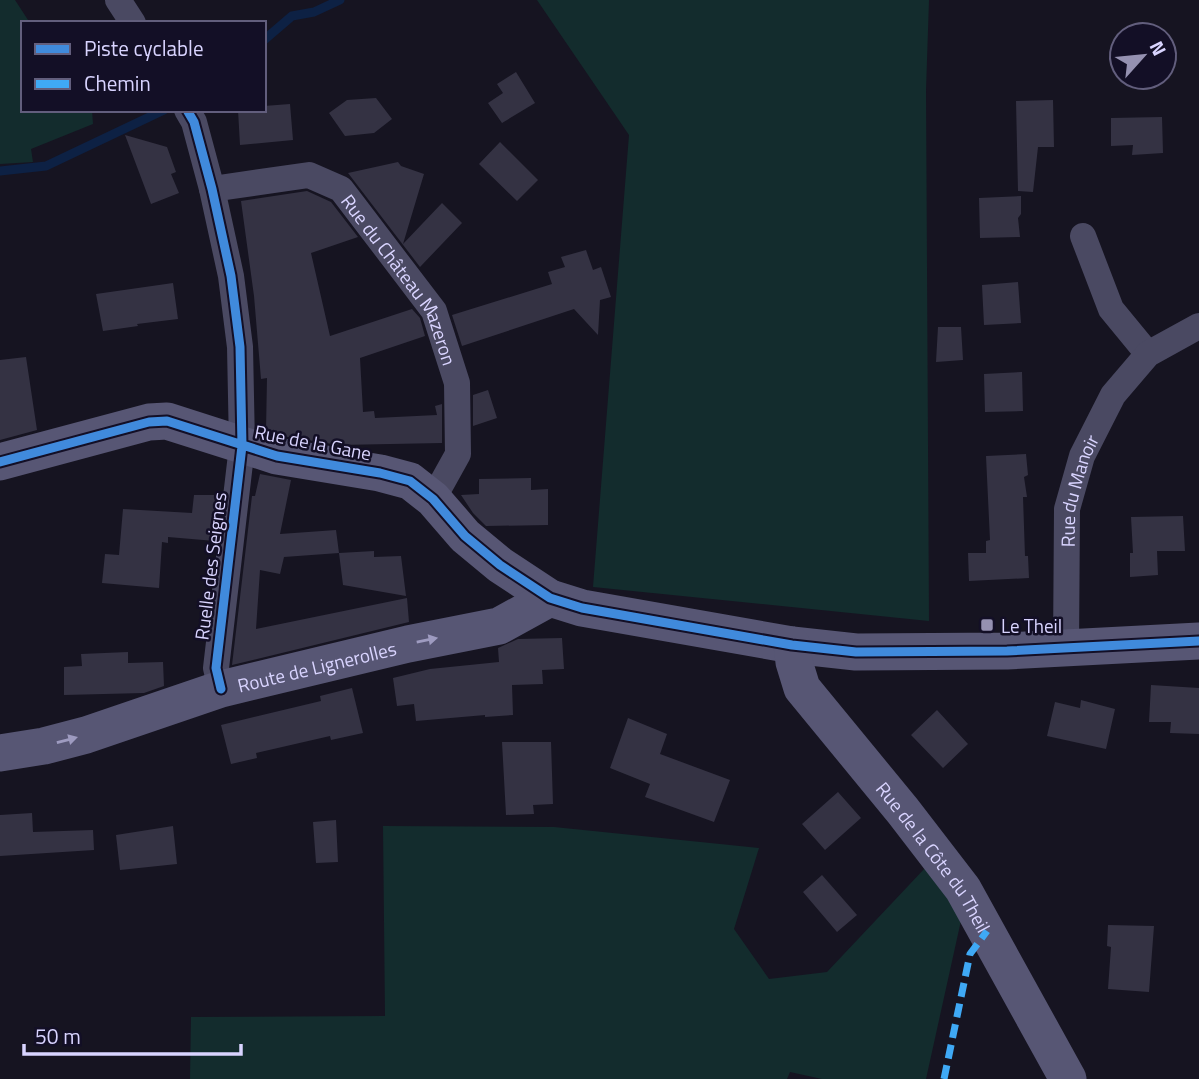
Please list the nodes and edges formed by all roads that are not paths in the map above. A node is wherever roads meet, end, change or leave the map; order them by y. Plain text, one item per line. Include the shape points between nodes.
1 (118, 0) edge
2 (132, 21) edge
3 (188, 112) edge
4 (212, 189) junction
5 (1083, 236) dead end
6 (1199, 326) edge
7 (1148, 354) junction
8 (242, 446) junction
9 (0, 462) edge
10 (433, 499) junction
11 (550, 598) junction
12 (1199, 640) edge
13 (792, 645) junction
14 (1066, 648) junction
15 (221, 689) junction
16 (0, 753) edge
17 (1068, 1079) edge

1 - 2 street
3 - 4 street, Rue de la Gane
4 - 8 street, Rue de la Gane via 231,276 240,347
4 - 10 street, Rue du Château Mazeron via 309,175 341,188 434,311 457,383 458,454
5 - 7 street via 1111,309
6 - 7 street, Rue du Manoir
7 - 14 street, Rue du Manoir via 1113,395 1082,456 1067,509
8 - 9 street via 167,421 149,422
8 - 10 street, Rue de la Gane via 400,478
8 - 15 street, Ruelle des Seignes via 216,668
10 - 11 street, Rue de la Gane via 465,536
11 - 13 street, Rue de la Gane via 582,608
15 -> 11 street, Route de Lignerolles via 499,626
12 - 14 street, Rue de la Gane
13 - 14 street, Rue de la Gane via 856,652
13 - 17 street, Rue de la Côte du Theil via 802,688 963,889
16 -> 15 street, Route de Lignerolles via 86,735

